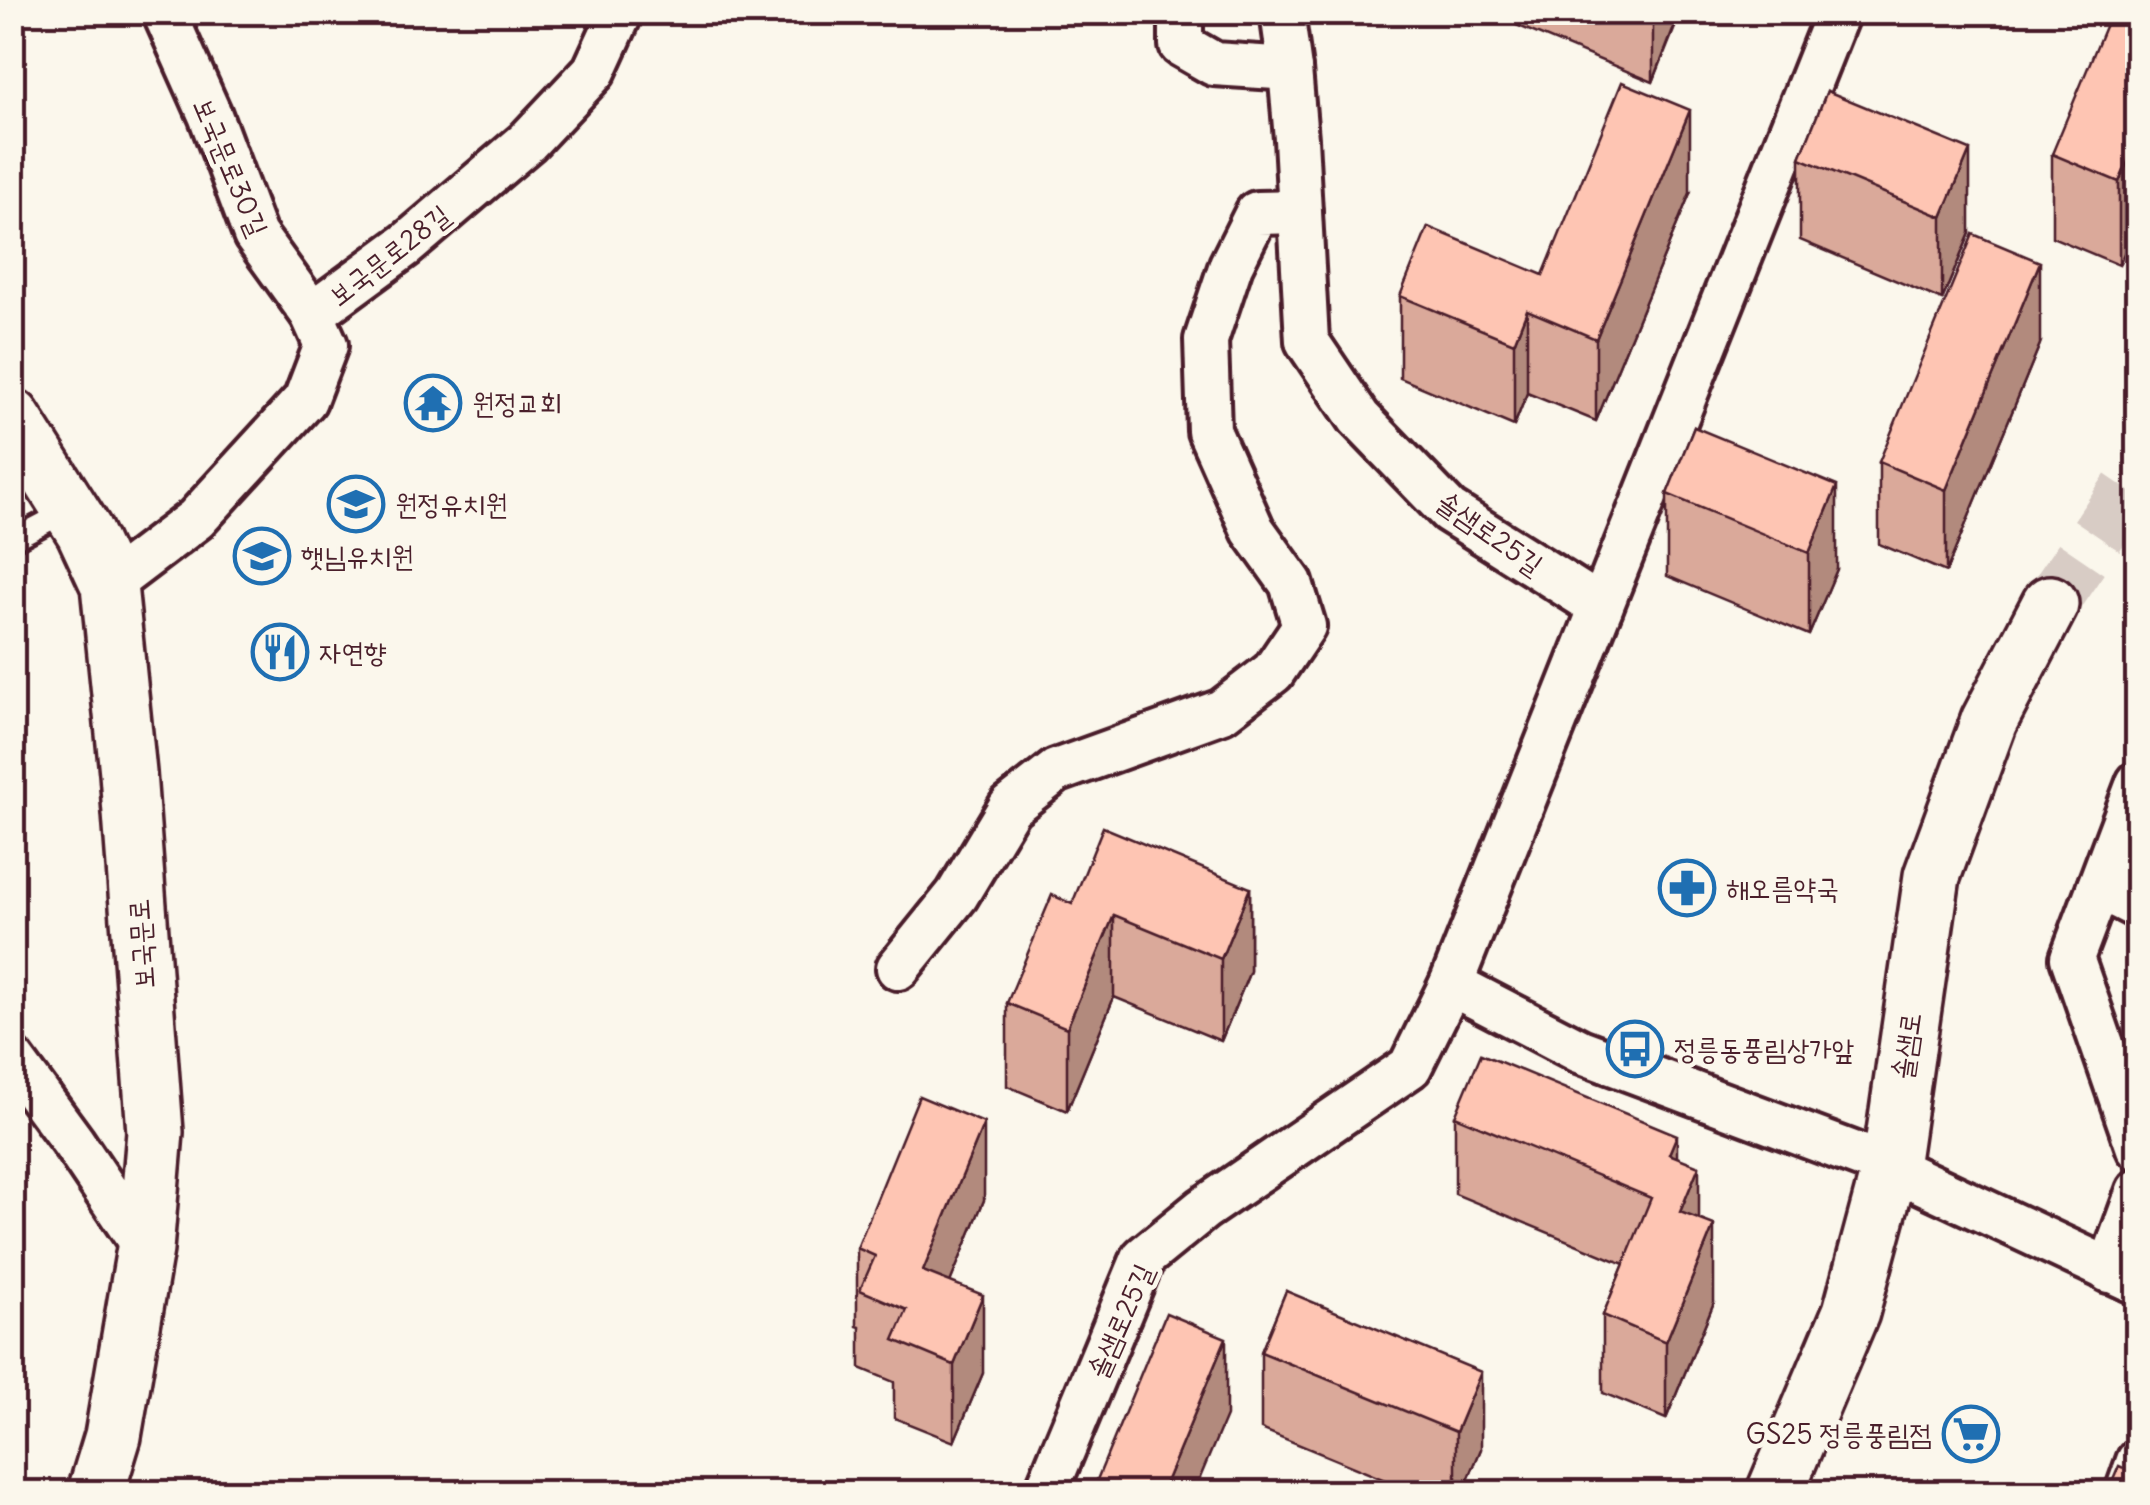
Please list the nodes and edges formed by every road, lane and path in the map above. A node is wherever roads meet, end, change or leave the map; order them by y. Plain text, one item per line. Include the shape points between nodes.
1 (164, 12) edge
2 (620, 12) edge
3 (1182, 12) edge
4 (1282, 12) edge
5 (1838, 12) edge
6 (1290, 69) junction
7 (1300, 212) junction
8 (312, 314) junction
9 (12, 417) edge
10 (70, 509) junction
11 (12, 540) edge
12 (109, 584) junction
13 (2050, 604) tunnel mouth
14 (1601, 607) junction
15 (2138, 783) edge
16 (2099, 886) junction
17 (2138, 908) edge
18 (898, 968) dead end
19 (1451, 984) junction
20 (12, 1059) edge
21 (2138, 1148) edge
22 (1890, 1167) junction
23 (2138, 1191) edge
24 (145, 1248) junction
25 (2123, 1277) edge
26 (2138, 1461) edge
27 (1784, 1490) edge
28 (96, 1492) edge
29 (1046, 1492) edge
30 (2127, 1492) edge

1 - 8 street, 보국문로30길 via 255,235
2 - 8 street, 보국문로28길 via 594,71 527,142
3 - 6 street via 1181,45 1214,64
4 - 6 street, 솔샘로25길
5 - 14 street
6 - 7 street, 솔샘로25길
7 - 14 street, 솔샘로25길 via 1307,341 1359,418 1449,511
7 - 18 street via 1257,214 1206,340 1209,431 1253,530 1291,584 1304,626 1273,672 1222,710 1056,771 1010,807 957,895
8 - 12 street, 보국문로28길 via 326,346 304,400 196,518
9 - 10 street, 보국문로
10 - 11 lane
10 - 12 street, 보국문로
12 - 24 street, 보국문로 via 155,1132
13 - 22 street, 솔샘로 via 1989,721 1932,876
14 - 19 street, 솔샘로25길
15 - 16 street
16 - 17 street
16 - 21 street via 2072,958
19 - 22 street via 1580,1051
19 - 29 street, 솔샘로25길 via 1410,1067 1143,1258
20 - 24 street
22 - 25 street
22 - 27 street, 솔샘로 via 1852,1312
23 - 25 street
24 - 28 street, 보국문로 via 113,1436
26 - 30 street

